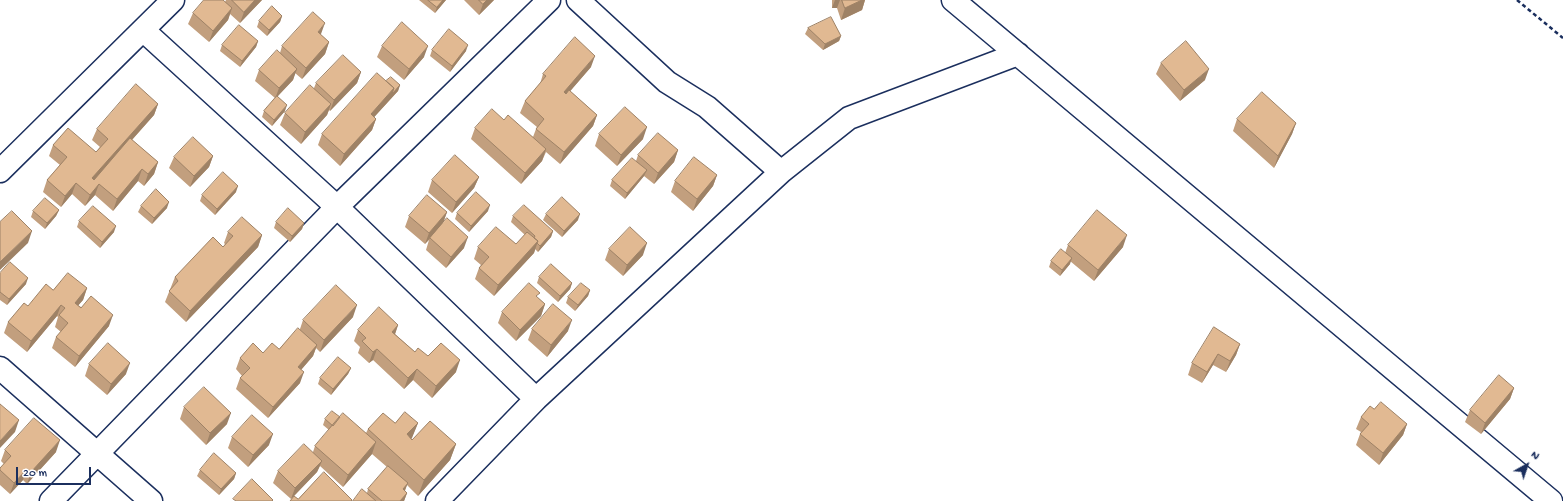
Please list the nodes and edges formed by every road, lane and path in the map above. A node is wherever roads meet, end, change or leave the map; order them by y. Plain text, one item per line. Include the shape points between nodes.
1 (174, 0) edge
2 (549, 0) edge
3 (578, 0) edge
4 (953, 0) edge
5 (1517, 0) edge
6 (143, 30) junction
7 (1563, 38) edge
8 (1018, 54) junction
9 (0, 172) edge
10 (782, 172) junction
11 (337, 207) junction
12 (0, 368) edge
13 (536, 399) junction
14 (97, 453) junction
15 (51, 501) edge
16 (151, 501) edge
17 (437, 501) edge
18 (1551, 501) edge

1 - 6 street
2 - 11 street
3 - 10 street via 667,82 707,107
4 - 8 street
5 - 7 path
6 - 9 street
6 - 11 street
8 - 10 street via 849,118
8 - 18 street
10 - 13 street
11 - 13 street
11 - 14 street
12 - 14 street
13 - 17 street
14 - 15 street
14 - 16 street

